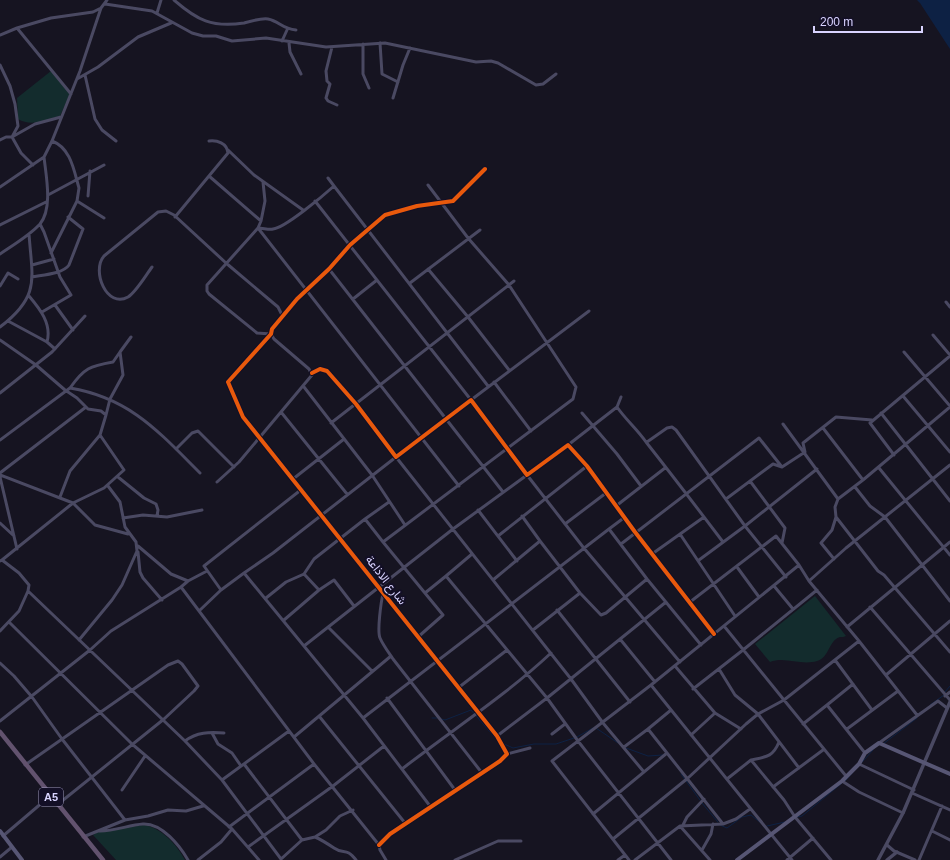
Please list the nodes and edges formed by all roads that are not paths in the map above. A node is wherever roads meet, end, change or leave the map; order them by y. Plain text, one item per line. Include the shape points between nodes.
1 (107, 0) edge
2 (161, 0) edge
3 (174, 0) edge
4 (105, 4) junction
5 (101, 8) junction
6 (157, 13) junction
7 (171, 23) junction
8 (17, 28) junction
9 (287, 30) junction
10 (296, 30) dead end
11 (0, 35) edge
12 (282, 41) junction
13 (289, 42) junction
14 (380, 43) junction
15 (363, 44) junction
16 (332, 47) junction
17 (410, 48) junction
18 (0, 65) edge
19 (301, 74) dead end
20 (556, 74) dead end
21 (85, 75) junction
22 (77, 80) junction
23 (398, 82) junction
24 (370, 88) dead end
25 (71, 94) junction
26 (393, 98) dead end
27 (338, 105) dead end
28 (61, 117) junction
29 (12, 137) junction
30 (0, 140) edge
31 (116, 140) dead end
32 (209, 140) dead end
33 (52, 141) junction
34 (228, 150) junction
35 (44, 157) junction
36 (33, 165) junction
37 (104, 165) dead end
38 (485, 170) dead end
39 (90, 171) junction
40 (209, 176) junction
41 (328, 178) dead end
42 (76, 179) junction
43 (263, 182) junction
44 (428, 185) dead end
45 (334, 186) junction
46 (0, 187) edge
47 (48, 195) junction
48 (88, 196) dead end
49 (77, 201) junction
50 (315, 201) junction
51 (46, 202) junction
52 (441, 203) junction
53 (303, 210) junction
54 (68, 217) junction
55 (175, 217) junction
56 (104, 218) dead end
57 (261, 221) junction
58 (40, 224) junction
59 (0, 225) edge
60 (258, 228) junction
61 (367, 229) junction
62 (480, 230) dead end
63 (29, 234) junction
64 (468, 238) junction
65 (350, 245) junction
66 (51, 253) junction
67 (0, 254) edge
68 (54, 259) junction
69 (226, 263) junction
70 (32, 265) junction
71 (152, 268) dead end
72 (329, 269) junction
73 (428, 269) junction
74 (58, 271) junction
75 (32, 277) junction
76 (18, 279) dead end
77 (377, 280) junction
78 (514, 281) dead end
79 (410, 283) junction
80 (509, 285) junction
81 (0, 286) edge
82 (307, 289) junction
83 (28, 296) junction
84 (353, 299) junction
85 (946, 302) dead end
86 (55, 305) junction
87 (950, 307) edge
88 (589, 311) dead end
89 (42, 312) junction
90 (282, 315) junction
91 (85, 316) dead end
92 (468, 317) junction
93 (8, 321) junction
94 (0, 326) edge
95 (73, 330) junction
96 (448, 332) junction
97 (271, 334) junction
98 (933, 335) dead end
99 (131, 337) dead end
100 (0, 340) edge
101 (47, 342) junction
102 (546, 343) junction
103 (430, 347) junction
104 (55, 349) junction
105 (120, 352) junction
106 (904, 352) dead end
107 (950, 356) edge
108 (36, 364) junction
109 (406, 366) junction
110 (509, 370) junction
111 (312, 374) junction
112 (925, 377) junction
113 (494, 382) junction
114 (381, 385) junction
115 (488, 386) junction
116 (304, 387) junction
117 (70, 388) junction
118 (66, 390) junction
119 (0, 394) edge
120 (903, 396) junction
121 (620, 397) dead end
122 (110, 398) junction
123 (471, 400) junction
124 (356, 404) junction
125 (86, 407) junction
126 (617, 407) junction
127 (950, 407) edge
128 (281, 412) junction
129 (582, 413) dead end
130 (881, 413) junction
131 (106, 415) junction
132 (447, 418) junction
133 (872, 420) junction
134 (332, 423) junction
135 (783, 424) dead end
136 (593, 426) junction
137 (928, 426) junction
138 (823, 428) junction
139 (531, 431) junction
140 (100, 436) junction
141 (260, 437) junction
142 (344, 438) junction
143 (422, 438) junction
144 (0, 440) edge
145 (647, 442) junction
146 (568, 445) junction
147 (906, 446) junction
148 (508, 449) junction
149 (176, 450) junction
150 (805, 452) junction
151 (950, 452) edge
152 (894, 455) junction
153 (396, 457) junction
154 (319, 458) junction
155 (950, 465) edge
156 (587, 466) junction
157 (782, 466) junction
158 (234, 467) junction
159 (484, 467) junction
160 (665, 468) junction
161 (879, 468) junction
162 (817, 469) junction
163 (200, 473) dead end
164 (0, 475) edge
165 (372, 475) junction
166 (527, 475) junction
167 (709, 475) junction
168 (118, 477) junction
169 (293, 478) junction
170 (931, 478) junction
171 (863, 480) junction
172 (750, 481) junction
173 (217, 482) dead end
174 (108, 486) junction
175 (460, 486) junction
176 (641, 486) junction
177 (855, 487) junction
178 (302, 489) junction
179 (503, 492) junction
180 (606, 493) junction
181 (685, 493) junction
182 (347, 494) junction
183 (60, 497) junction
184 (545, 498) junction
185 (726, 499) junction
186 (838, 499) junction
187 (906, 500) junction
188 (950, 501) edge
189 (73, 502) junction
190 (389, 502) junction
191 (434, 505) junction
192 (616, 506) junction
193 (769, 507) junction
194 (202, 510) dead end
195 (478, 510) junction
196 (322, 514) junction
197 (157, 516) junction
198 (522, 516) junction
199 (704, 516) junction
200 (836, 517) junction
201 (885, 517) junction
202 (123, 518) junction
203 (624, 518) junction
204 (365, 519) junction
205 (0, 523) edge
206 (565, 524) junction
207 (405, 525) junction
208 (745, 526) junction
209 (453, 529) junction
210 (609, 529) junction
211 (635, 532) junction
212 (128, 534) junction
213 (680, 534) junction
214 (14, 536) junction
215 (498, 536) junction
216 (340, 537) junction
217 (856, 540) junction
218 (540, 541) junction
219 (383, 542) junction
220 (723, 542) junction
221 (950, 542) edge
222 (782, 543) junction
223 (621, 544) junction
224 (138, 546) junction
225 (583, 547) junction
226 (943, 547) junction
227 (763, 548) junction
228 (17, 549) junction
229 (137, 551) junction
230 (472, 554) junction
231 (652, 554) junction
232 (950, 555) edge
233 (1, 559) edge
234 (834, 559) junction
235 (698, 560) junction
236 (517, 561) junction
237 (799, 565) junction
238 (921, 565) junction
239 (561, 566) junction
240 (737, 567) junction
241 (404, 568) junction
242 (207, 571) junction
243 (244, 573) junction
244 (304, 574) junction
245 (446, 576) junction
246 (786, 577) junction
247 (647, 579) junction
248 (493, 580) junction
249 (188, 581) junction
250 (809, 581) junction
251 (714, 584) junction
252 (774, 586) junction
253 (181, 587) junction
254 (378, 587) junction
255 (894, 587) junction
256 (221, 590) junction
257 (319, 590) junction
258 (817, 590) junction
259 (28, 591) junction
260 (425, 593) junction
261 (580, 593) junction
262 (383, 594) junction
263 (624, 597) junction
264 (759, 597) junction
265 (266, 598) junction
266 (162, 600) junction
267 (950, 601) edge
268 (666, 602) junction
269 (690, 602) junction
270 (512, 604) junction
271 (354, 606) junction
272 (870, 608) junction
273 (793, 609) junction
274 (557, 610) junction
275 (199, 611) junction
276 (735, 616) junction
277 (284, 620) junction
278 (643, 620) junction
279 (950, 621) edge
280 (9, 622) junction
281 (486, 624) junction
282 (724, 626) junction
283 (328, 627) junction
284 (847, 627) junction
285 (533, 630) junction
286 (0, 631) edge
287 (935, 633) junction
288 (714, 634) junction
289 (418, 637) junction
290 (620, 639) junction
291 (79, 640) junction
292 (859, 641) junction
293 (701, 645) junction
294 (304, 646) junction
295 (90, 650) junction
296 (507, 650) junction
297 (744, 650) junction
298 (950, 652) edge
299 (551, 653) junction
300 (911, 654) junction
301 (392, 656) junction
302 (596, 658) junction
303 (835, 660) junction
304 (437, 662) junction
305 (680, 662) junction
306 (0, 663) edge
307 (675, 666) junction
308 (719, 669) junction
309 (372, 671) junction
310 (59, 674) junction
311 (528, 674) junction
312 (886, 675) junction
313 (571, 679) junction
314 (411, 680) junction
315 (655, 682) junction
316 (853, 684) junction
317 (651, 685) junction
318 (458, 688) junction
319 (693, 689) junction
320 (132, 690) junction
321 (898, 691) junction
322 (950, 692) edge
323 (345, 695) junction
324 (945, 696) junction
325 (32, 697) junction
326 (387, 698) junction
327 (547, 698) junction
328 (784, 700) junction
329 (950, 701) edge
330 (630, 702) junction
331 (827, 705) junction
332 (947, 708) junction
333 (671, 710) junction
334 (872, 710) junction
335 (99, 713) junction
336 (478, 713) junction
337 (715, 713) junction
338 (758, 714) junction
339 (918, 715) junction
340 (319, 716) junction
341 (363, 718) junction
342 (164, 719) junction
343 (0, 721) edge
344 (603, 723) junction
345 (565, 724) junction
346 (803, 724) junction
347 (648, 729) junction
348 (741, 729) junction
349 (847, 729) junction
350 (289, 731) junction
351 (0, 732) edge
352 (451, 732) junction
353 (212, 733) junction
354 (224, 734) dead end
355 (552, 734) dead end
356 (691, 735) junction
357 (497, 736) junction
358 (294, 737) junction
359 (62, 739) junction
360 (185, 741) junction
361 (578, 741) junction
362 (780, 742) junction
363 (879, 743) junction
364 (132, 744) junction
365 (384, 746) junction
366 (624, 747) junction
367 (530, 748) dead end
368 (823, 750) junction
369 (426, 751) junction
370 (865, 752) junction
371 (667, 753) junction
372 (507, 754) junction
373 (145, 756) junction
374 (710, 758) junction
375 (751, 760) junction
376 (314, 764) junction
377 (859, 764) junction
378 (925, 764) junction
379 (25, 765) junction
380 (243, 765) junction
381 (360, 765) junction
382 (799, 768) junction
383 (402, 769) junction
384 (644, 772) junction
385 (482, 773) junction
386 (950, 774) edge
387 (91, 776) junction
388 (846, 776) junction
389 (688, 778) junction
390 (727, 779) junction
391 (222, 780) junction
392 (842, 781) junction
393 (333, 786) junction
394 (773, 787) junction
395 (122, 790) dead end
396 (455, 790) junction
397 (913, 791) junction
398 (619, 793) junction
399 (50, 796) junction
400 (270, 797) junction
401 (704, 799) junction
402 (57, 805) junction
403 (203, 806) junction
404 (430, 806) junction
405 (942, 806) junction
406 (750, 809) junction
407 (353, 810) junction
408 (950, 810) edge
409 (246, 814) junction
410 (593, 814) junction
411 (903, 814) junction
412 (795, 817) junction
413 (638, 818) junction
414 (287, 819) junction
415 (125, 820) junction
416 (405, 823) junction
417 (714, 824) junction
418 (723, 824) junction
419 (681, 825) junction
420 (230, 828) junction
421 (0, 831) edge
422 (98, 831) junction
423 (932, 831) junction
424 (771, 834) junction
425 (3, 836) junction
426 (262, 836) junction
427 (83, 837) junction
428 (315, 837) junction
429 (813, 838) junction
430 (613, 839) junction
431 (302, 840) junction
432 (950, 840) edge
433 (521, 841) dead end
434 (657, 842) junction
435 (380, 845) junction
436 (887, 845) junction
437 (12, 847) junction
438 (248, 847) junction
439 (702, 850) junction
440 (897, 852) junction
441 (625, 855) junction
442 (905, 855) junction
443 (0, 857) edge
444 (790, 859) edge
445 (22, 860) edge
446 (103, 860) edge
447 (188, 860) edge
448 (198, 860) edge
449 (259, 860) edge
450 (356, 860) edge
451 (386, 860) edge
452 (455, 860) edge
453 (618, 860) edge
454 (629, 860) edge
455 (635, 860) edge
456 (670, 860) edge
457 (710, 860) edge
458 (737, 860) edge
459 (831, 860) edge
460 (878, 860) edge
461 (887, 860) edge
462 (908, 860) edge
463 (915, 860) edge
464 (919, 860) edge

1 - 4 street
2 - 6 street
3 - 9 street via 200,20 229,24 268,19
4 - 5 street
4 - 6 street
5 - 8 street via 86,14 51,18
5 - 22 street
6 - 7 street
7 - 12 street via 197,35 216,36 232,41 266,38
7 - 21 street via 138,37
8 - 11 street
8 - 25 street
9 - 10 street
9 - 12 street
12 - 13 street
13 - 16 street
13 - 19 street via 290,52
14 - 15 street
14 - 17 street
14 - 23 street via 382,74
15 - 16 street
15 - 24 street via 363,74
16 - 27 street via 326,74 330,84 326,98
17 - 20 street via 476,62 498,63 536,85 543,84
17 - 23 street
18 - 29 street via 15,104 18,126
21 - 22 street
21 - 31 street via 95,119 102,130
22 - 25 street
23 - 26 street
25 - 28 street
28 - 29 street via 35,124
28 - 33 street
29 - 30 street
29 - 36 street via 21,153
32 - 34 street via 219,142
33 - 35 street
33 - 42 street via 68,153
34 - 40 street
34 - 43 street
35 - 36 street
35 - 47 street
36 - 46 street
37 - 39 street
38 - 52 street via 453,201
39 - 42 street
39 - 48 street
40 - 55 street
40 - 57 street
41 - 45 street
42 - 47 street
42 - 49 street via 79,188
43 - 53 street
43 - 57 street via 265,201
44 - 52 street
45 - 50 street
45 - 61 street
47 - 51 street
49 - 54 street
49 - 56 street
50 - 53 street
50 - 65 street
51 - 58 street via 46,211
51 - 59 street
52 - 61 street via 417,206 385,215
52 - 64 street
53 - 60 street via 274,229
54 - 66 street
54 - 74 street via 81,226 83,231 69,265
55 - 69 street
55 - 71 street via 166,211 158,212 104,256 99,275 107,292 122,299 129,296
57 - 60 street
58 - 63 street
58 - 66 street
60 - 69 street
60 - 82 street
61 - 65 street
61 - 79 street
62 - 64 street
63 - 67 street
63 - 70 street
64 - 73 street
64 - 80 street
65 - 72 street
65 - 77 street
66 - 68 street
68 - 70 street
68 - 74 street
69 - 90 street via 278,307
69 - 97 street via 207,285 207,291 257,333
70 - 75 street
72 - 82 street
72 - 84 street
73 - 79 street
73 - 92 street
74 - 75 street
74 - 86 street via 71,295
75 - 83 street
76 - 81 street via 8,273
77 - 84 street
77 - 103 street
78 - 80 street
79 - 96 street
80 - 92 street
80 - 102 street
82 - 90 street
82 - 114 street
83 - 89 street
83 - 93 street
84 - 109 street
85 - 87 street
86 - 89 street
86 - 95 street
88 - 102 street
89 - 101 street via 49,331
90 - 97 street
91 - 95 street
92 - 96 street
92 - 110 street
93 - 94 street
93 - 101 street
95 - 104 street
96 - 103 street
96 - 115 street
97 - 111 street
97 - 141 street, شارع الاذاعة via 228,382 243,417
98 - 107 street
99 - 105 street
100 - 108 street
101 - 104 street
102 - 110 street
102 - 139 street via 576,387 573,399
103 - 109 street
103 - 123 street
104 - 108 street
105 - 117 street via 114,362 91,366 78,376
105 - 122 street via 123,375
106 - 112 street
107 - 112 street
108 - 118 street
108 - 119 street
109 - 114 street
109 - 132 street
110 - 113 street
111 - 116 street
111 - 124 street via 320,369 327,371
112 - 120 street
112 - 127 street
113 - 115 street
113 - 139 street
114 - 124 street
114 - 143 street
115 - 123 street
116 - 128 street
116 - 134 street
117 - 118 street
117 - 122 street
118 - 125 street
118 - 144 street
120 - 130 street
120 - 137 street
121 - 126 street
122 - 131 street
122 - 149 street via 136,414
123 - 132 street
123 - 148 street
124 - 134 street
124 - 153 street
125 - 131 street
125 - 164 street
126 - 136 street
126 - 145 street via 628,423
127 - 137 street
128 - 141 street
128 - 154 street
129 - 136 street
130 - 133 street
130 - 147 street
131 - 140 street
132 - 143 street
132 - 159 street
133 - 138 street via 836,417
133 - 152 street via 871,426
134 - 142 street
135 - 150 street
136 - 146 street
136 - 176 street
137 - 147 street
137 - 151 street
138 - 150 street via 803,443
138 - 171 street
139 - 148 street
140 - 168 street via 124,470
140 - 183 street via 70,471
141 - 158 street
141 - 169 street, شارع الاذاعة
142 - 154 street
142 - 165 street
143 - 153 street
143 - 175 street
145 - 160 street
145 - 167 street via 672,427
146 - 156 street
146 - 166 street
147 - 152 street
147 - 170 street
148 - 159 street
148 - 166 street
149 - 158 street via 192,433 198,431
149 - 163 street
150 - 157 street
150 - 162 street
152 - 161 street
153 - 165 street
153 - 191 street
154 - 169 street
154 - 182 street
155 - 170 street
156 - 180 street
156 - 184 street
157 - 167 street via 759,438
157 - 172 street via 773,464
158 - 173 street
159 - 175 street
159 - 179 street
160 - 176 street
160 - 181 street
161 - 171 street
161 - 187 street
162 - 186 street
162 - 193 street
164 - 183 street
164 - 214 street
165 - 182 street
165 - 190 street
166 - 179 street
166 - 184 street
167 - 181 street
167 - 185 street
168 - 174 street
168 - 197 street via 144,498 156,504
169 - 178 street, شارع الاذاعة
170 - 187 street
170 - 188 street
171 - 177 street
172 - 185 street
172 - 193 street
174 - 189 street
174 - 202 street via 120,502
175 - 191 street
176 - 192 street
177 - 186 street
177 - 201 street via 870,506
178 - 196 street, شارع الاذاعة
178 - 242 street via 204,566
179 - 195 street
180 - 192 street
180 - 206 street
181 - 199 street
181 - 211 street
182 - 196 street
183 - 189 street
184 - 198 street
184 - 206 street
185 - 208 street
186 - 200 street via 834,507
187 - 201 street
187 - 226 street
189 - 212 street via 95,525
189 - 228 street
190 - 204 street
190 - 207 street
191 - 207 street
191 - 209 street
192 - 203 street
193 - 208 street
193 - 222 street via 785,528
194 - 197 street via 173,516
195 - 209 street
195 - 215 street
196 - 216 street, شارع الاذاعة
196 - 243 street
197 - 202 street
198 - 215 street
198 - 218 street
199 - 213 street
199 - 220 street
200 - 217 street
200 - 234 street via 832,530 821,543
201 - 217 street
201 - 238 street
202 - 212 street
203 - 210 street
203 - 211 street
204 - 216 street
204 - 219 street
205 - 214 street
206 - 225 street
207 - 219 street
208 - 220 street
208 - 227 street
209 - 230 street
209 - 241 street
210 - 223 street
210 - 225 street
211 - 223 street
211 - 231 street
212 - 224 street
213 - 231 street
213 - 235 street
214 - 228 street
215 - 236 street
216 - 244 street via 314,559
216 - 254 street, شارع الاذاعة
217 - 234 street
217 - 255 street via 871,562
218 - 236 street
218 - 239 street
219 - 241 street
220 - 235 street
221 - 226 street
222 - 227 street via 776,536
222 - 237 street
223 - 247 street
224 - 229 street
224 - 249 street via 171,574
225 - 239 street
225 - 263 street
226 - 232 street
226 - 238 street
227 - 240 street
227 - 246 street
228 - 233 street
229 - 266 street via 143,578
229 - 291 street via 122,585
230 - 245 street
230 - 248 street
231 - 269 street
233 - 259 street via 28,584
234 - 250 street
235 - 251 street
236 - 248 street
237 - 246 street
237 - 250 street
238 - 255 street
238 - 267 street
239 - 261 street
239 - 270 street
240 - 251 street
240 - 264 street
241 - 254 street
241 - 260 street
242 - 249 street
242 - 256 street
243 - 256 street
243 - 265 street
244 - 257 street
244 - 265 street via 286,582
245 - 260 street
245 - 281 street
246 - 252 street
247 - 263 street
247 - 268 street
248 - 270 street
249 - 253 street
250 - 258 street
251 - 269 street
251 - 276 street
252 - 264 street
252 - 273 street
253 - 266 street
253 - 275 street
254 - 262 street, شارع الاذاعة
254 - 271 street
255 - 272 street
255 - 287 street
256 - 275 street
257 - 271 street via 334,580
257 - 277 street
258 - 273 street
258 - 284 street
259 - 280 street via 19,611
259 - 291 street
260 - 289 street via 443,616
261 - 263 street via 602,615
261 - 274 street
262 - 289 street, شارع الاذاعة
262 - 301 street via 378,633
263 - 278 street
264 - 276 street
265 - 277 street
266 - 295 street via 111,631
268 - 278 street
268 - 293 street
269 - 288 street
270 - 281 street
270 - 285 street
271 - 283 street
272 - 284 street
272 - 300 street
273 - 297 street
274 - 285 street
274 - 302 street
275 - 350 street
276 - 282 street
277 - 294 street
278 - 290 street
278 - 305 street
279 - 287 street
280 - 286 street
280 - 310 street
281 - 296 street
281 - 304 street
282 - 288 street
282 - 297 street
283 - 294 street
283 - 309 street
284 - 292 street
285 - 299 street
287 - 298 street
287 - 300 street
288 - 293 street
289 - 304 street, شارع الاذاعة
290 - 302 street
290 - 315 street
291 - 295 street
292 - 303 street
292 - 312 street
293 - 305 street
294 - 323 street
295 - 310 street
295 - 320 street
296 - 311 street
296 - 318 street
297 - 308 street
297 - 328 street
299 - 311 street
299 - 313 street
300 - 312 street
300 - 324 street
301 - 309 street
301 - 314 street
302 - 313 street
302 - 330 street
303 - 316 street
303 - 328 street
304 - 314 street
304 - 318 street, شارع الاذاعة
305 - 307 street
306 - 325 street
307 - 315 street
307 - 319 street
308 - 319 street
308 - 338 street via 735,695
309 - 323 street
310 - 325 street
310 - 335 street
311 - 327 street
311 - 336 street
312 - 321 street
313 - 327 street
313 - 344 street
314 - 326 street
314 - 352 street
315 - 317 street
316 - 331 street
316 - 334 street
317 - 330 street
317 - 333 street
318 - 336 street, شارع الاذاعة
319 - 337 street
320 - 335 street
320 - 342 street
320 - 342 street via 173,662 178,661 182,664 198,686
321 - 334 street
321 - 339 street
322 - 324 street
323 - 340 street
323 - 341 street
324 - 329 street
325 - 343 street
325 - 359 street
326 - 341 street
326 - 369 street
327 - 345 street
327 - 357 street
328 - 338 street
328 - 346 street
329 - 332 street
330 - 344 street
331 - 346 street
331 - 349 street
332 - 339 street via 938,701
332 - 378 street
333 - 347 street
333 - 356 street
334 - 349 street
335 - 359 street
335 - 364 street
336 - 352 street
336 - 357 street, شارع الاذاعة
337 - 348 street
337 - 356 street
338 - 348 street
338 - 362 street
339 - 363 street
340 - 358 street
340 - 381 street
341 - 365 street
342 - 360 street
342 - 364 street
344 - 361 street
344 - 366 street
345 - 355 street
345 - 361 street
346 - 368 street
347 - 366 street
347 - 371 street
348 - 374 street
349 - 370 street
350 - 358 street
350 - 380 street
351 - 379 highway, A5
352 - 369 street
352 - 385 street
353 - 354 street
353 - 360 street via 193,735
353 - 380 street via 218,744 232,753
356 - 374 street
357 - 372 street, شارع الاذاعة
358 - 376 street
359 - 379 street
359 - 387 street
360 - 391 street
361 - 398 street
361 - 410 street via 552,761
362 - 375 street via 770,756
362 - 382 street
363 - 370 main road
363 - 378 main road
364 - 373 street
364 - 387 street
365 - 381 street
365 - 383 street
366 - 384 street
367 - 372 street
368 - 382 street
368 - 388 street
369 - 383 street
369 - 396 street
370 - 377 main road
371 - 384 street
371 - 389 street
372 - 385 street
373 - 395 street
373 - 403 street
374 - 389 street
374 - 390 street
375 - 390 street
375 - 394 street
376 - 393 street
376 - 400 street
377 - 388 main road
377 - 397 street
378 - 386 main road
378 - 397 street
379 - 399 highway, A5
380 - 391 street
380 - 400 street
381 - 393 street
381 - 416 street
382 - 394 street
383 - 404 street
384 - 398 street
385 - 396 street
387 - 402 street
387 - 415 street
388 - 392 main road
389 - 401 street
389 - 413 street
390 - 406 street
391 - 409 street
392 - 411 street
392 - 412 main road
393 - 407 street
393 - 414 street
394 - 412 street
396 - 404 street
397 - 405 street
397 - 411 street
398 - 410 street
398 - 413 street
399 - 402 highway, A5
399 - 425 street
400 - 409 street
400 - 414 street
401 - 418 street
401 - 419 street
402 - 427 highway, A5
403 - 415 street via 161,811
403 - 420 street
404 - 416 street
405 - 408 street
405 - 423 street
406 - 418 street
406 - 424 street
407 - 428 street via 340,816 332,826
407 - 435 street
409 - 420 street
409 - 426 street
410 - 430 street
411 - 436 street
412 - 424 main road
412 - 429 street
413 - 430 street
413 - 434 street
414 - 426 street
414 - 431 street
415 - 422 street
416 - 435 street
417 - 418 street
417 - 419 street
417 - 439 street
419 - 434 street
419 - 439 street
420 - 438 street
420 - 448 street via 221,842
421 - 425 main road
422 - 427 street
422 - 447 street via 148,824 175,842
423 - 432 street
423 - 464 street
424 - 444 street
424 - 458 main road
425 - 437 main road
426 - 431 street via 281,859
426 - 438 street
427 - 446 highway, A5
428 - 431 street
428 - 450 street via 328,842 337,850 347,851
429 - 444 street
429 - 459 street
430 - 441 street
433 - 452 street via 498,840
434 - 455 street
434 - 456 street
435 - 451 street
436 - 440 street
436 - 460 street
437 - 443 street
437 - 445 main road
438 - 449 street
439 - 457 street
440 - 442 street
440 - 461 street
441 - 453 street
441 - 454 street
442 - 462 street
442 - 463 street

